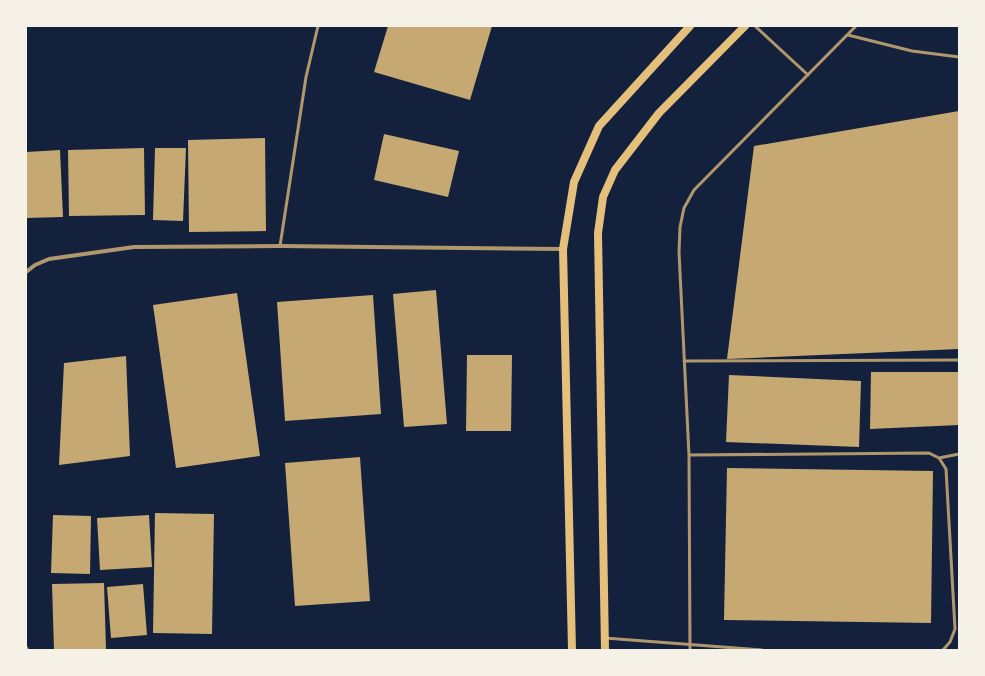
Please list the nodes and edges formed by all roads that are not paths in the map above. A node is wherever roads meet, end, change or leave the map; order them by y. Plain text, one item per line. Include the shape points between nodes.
1 (318, 26) edge
2 (690, 26) edge
3 (745, 26) edge
4 (755, 26) edge
5 (856, 26) edge
6 (848, 35) junction
7 (959, 57) edge
8 (808, 75) junction
9 (280, 246) junction
10 (563, 249) junction
11 (26, 272) edge
12 (959, 360) edge
13 (684, 361) junction
14 (959, 454) edge
15 (689, 455) junction
16 (939, 458) junction
17 (605, 638) junction
18 (690, 644) junction
19 (572, 650) edge
20 (605, 650) edge
21 (690, 650) edge
22 (762, 650) edge
23 (943, 650) edge

1 - 9 lane via 306,78
2 - 10 main road via 599,126 574,182
3 - 17 main road via 658,113 615,170 604,197 598,233
4 - 8 lane
5 - 6 lane
6 - 7 lane via 912,51
6 - 8 lane
8 - 13 lane via 694,190 684,208 679,252
9 - 10 street
9 - 11 street via 134,247 49,259
10 - 19 main road
12 - 13 lane
13 - 15 lane
14 - 16 lane
15 - 16 lane via 929,453
15 - 18 lane
16 - 23 lane via 946,469 955,629 950,642
17 - 18 lane
17 - 20 main road
18 - 21 lane
18 - 22 lane

